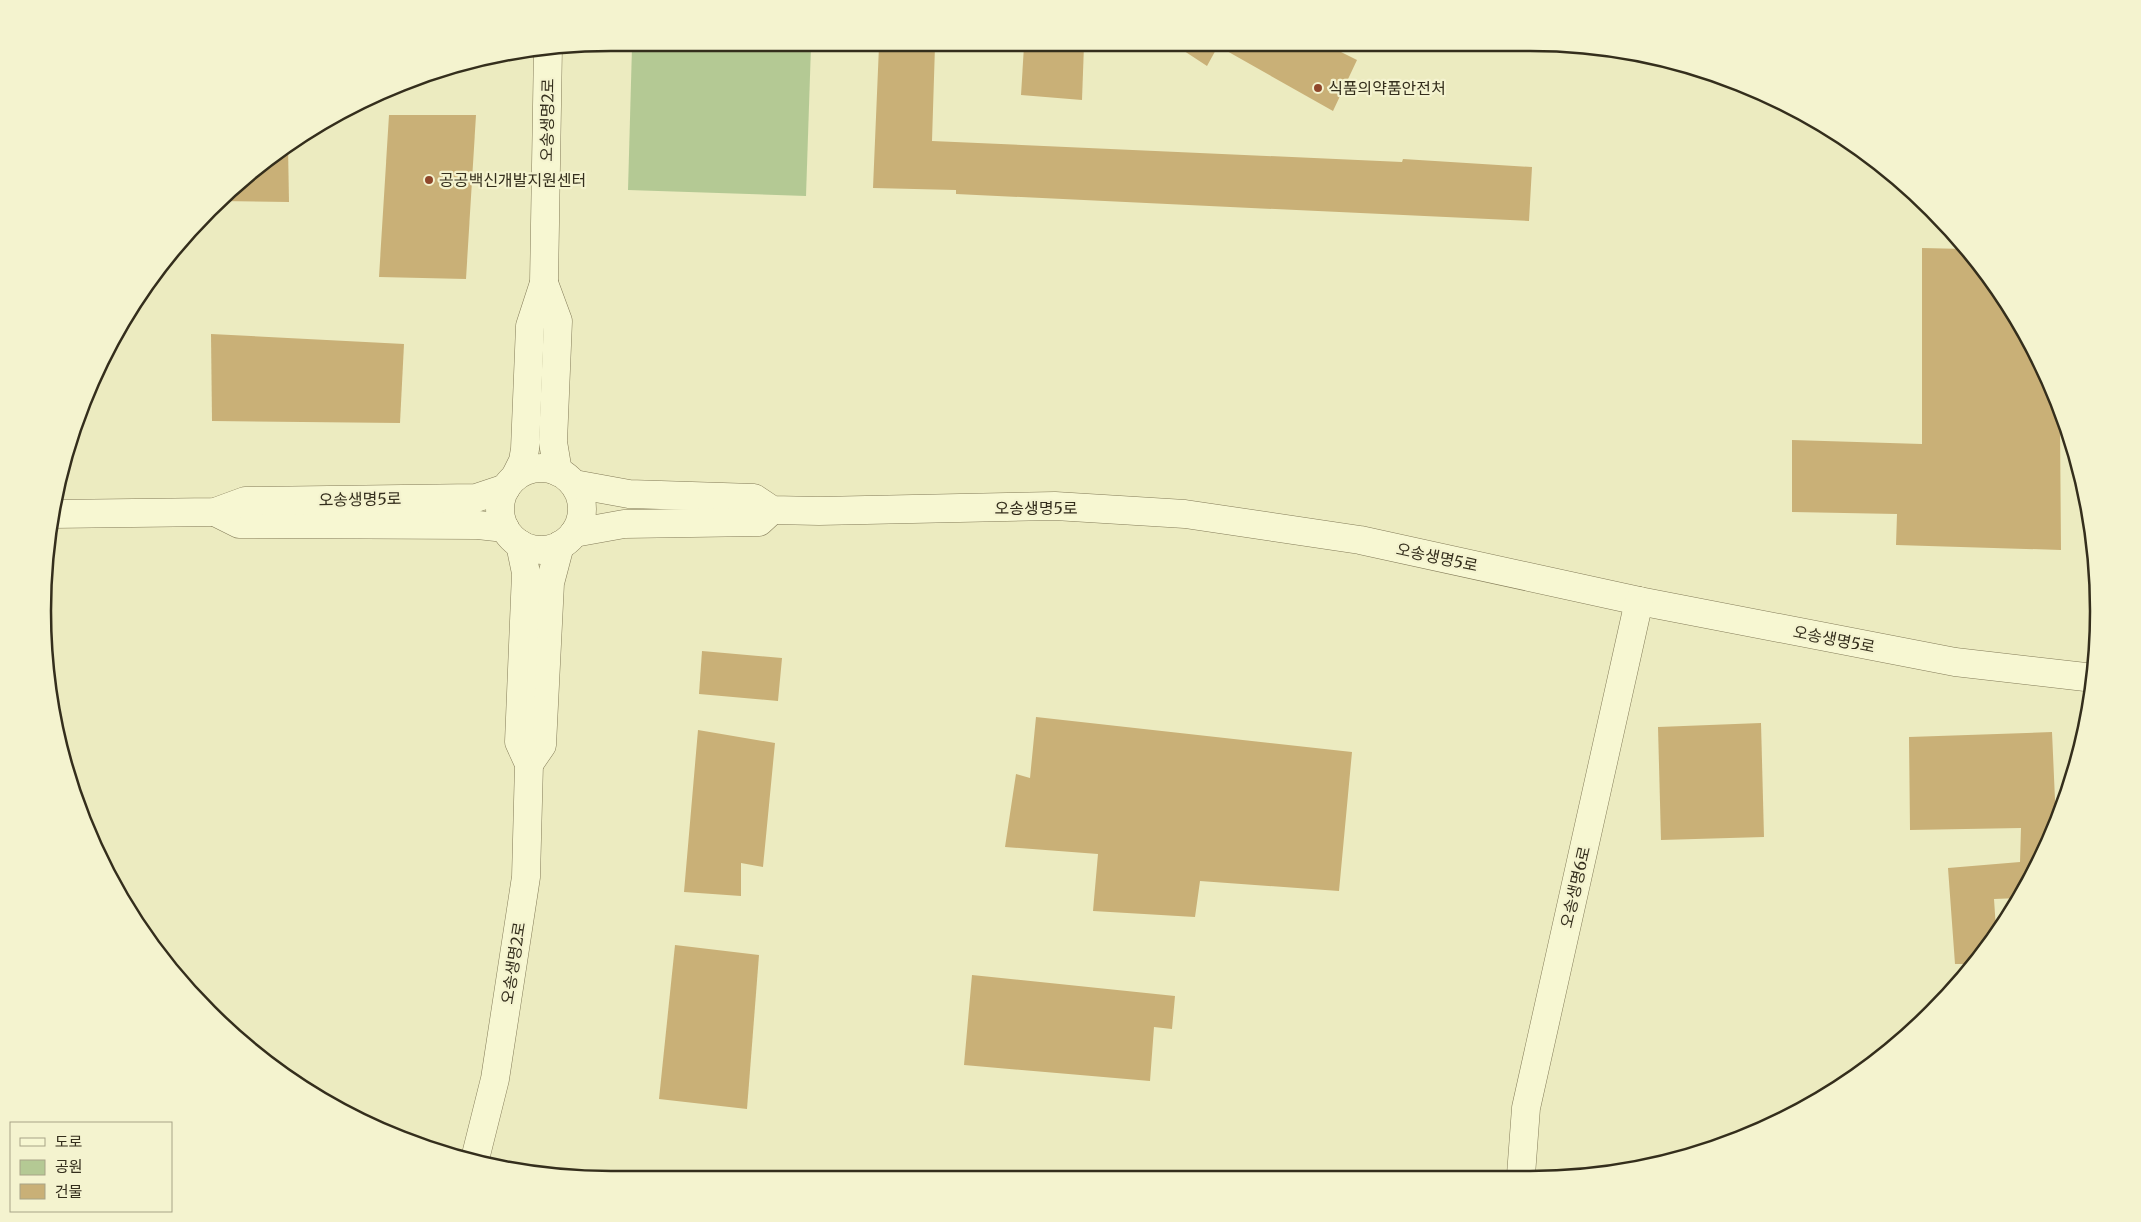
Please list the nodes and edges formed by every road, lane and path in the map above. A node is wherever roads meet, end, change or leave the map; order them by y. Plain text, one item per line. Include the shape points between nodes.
1 (548, 55) edge
2 (544, 283) junction
3 (566, 478) junction
4 (510, 482) junction
5 (772, 510) junction
6 (215, 512) junction
7 (60, 514) edge
8 (512, 536) junction
9 (567, 539) junction
10 (1639, 601) junction
11 (2086, 677) edge
12 (529, 764) junction
13 (476, 1154) edge
14 (1521, 1171) edge

1 - 2 street, 오송생명2로
2 - 3 street, 오송생명2로 via 558,321 553,442
2 - 4 street, 오송생명2로 via 530,326 523,461
3 - 4 street via 552,469 539,468 526,470
3 - 5 street, 오송생명5로 via 629,494 754,498
3 - 9 street via 580,495 582,508 580,522
4 - 6 street, 오송생명5로 via 476,498 245,501
4 - 8 street via 501,501 500,515
5 - 9 street via 759,522 624,524
5 - 10 street, 오송생명5로 via 1055,506 1185,514 1360,540
6 - 7 street, 오송생명5로
6 - 8 street, 오송생명5로 via 239,524 478,525
8 - 9 street via 538,550 552,549
8 - 12 street, 오송생명2로 via 526,573 519,742
9 - 12 street via 550,583 542,745
10 - 11 street, 오송생명5로 via 1955,662
10 - 14 street, 오송생명6로 via 1526,1108
12 - 13 street, 오송생명2로 via 526,877 495,1079

